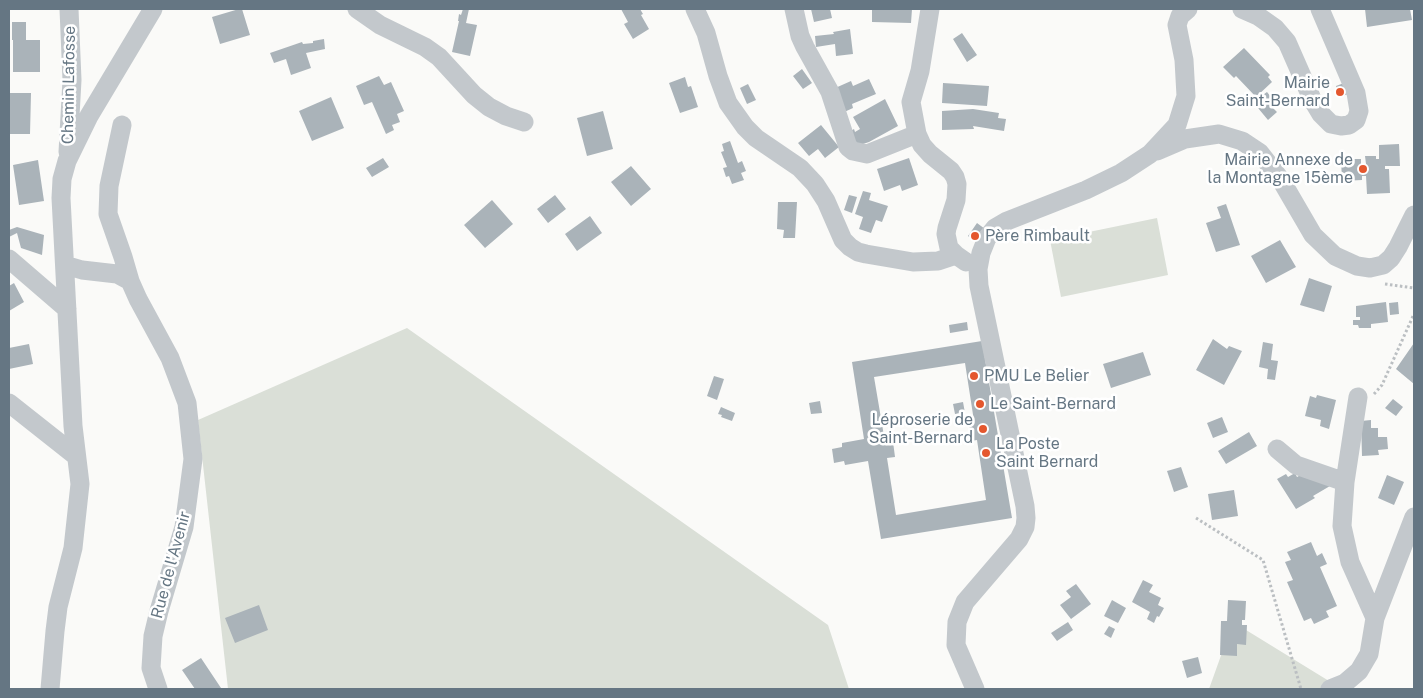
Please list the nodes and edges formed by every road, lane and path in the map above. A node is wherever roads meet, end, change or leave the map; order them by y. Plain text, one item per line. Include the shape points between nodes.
1 (69, 9) edge
2 (153, 9) edge
3 (357, 9) edge
4 (695, 9) edge
5 (794, 9) edge
6 (930, 9) edge
7 (1188, 9) edge
8 (1242, 9) edge
9 (1320, 9) edge
10 (524, 122) dead end
11 (122, 125) dead end
12 (917, 134) junction
13 (1150, 154) junction
14 (67, 161) junction
15 (1414, 215) edge
16 (956, 255) junction
17 (9, 259) edge
18 (65, 265) junction
19 (978, 269) junction
20 (130, 281) junction
21 (67, 309) junction
22 (1414, 314) edge
23 (1358, 396) joint
24 (9, 403) edge
25 (1277, 449) dead end
26 (76, 456) junction
27 (1346, 482) junction
28 (1414, 517) edge
29 (1196, 518) dead end
30 (1375, 618) junction
31 (50, 689) edge
32 (158, 689) edge
33 (977, 689) edge
34 (1301, 689) edge
35 (1330, 689) edge

1 - 14 street, Chemin Lafosse via 72,80
2 - 14 street via 89,116
3 - 10 street via 439,57 489,107
4 - 16 street via 728,103 756,138 800,168 815,184 843,240 850,247 866,254 913,262 938,261
5 - 12 street via 802,42 830,92 848,147 867,154
6 - 12 street via 920,71 911,102
7 - 13 street via 1180,16 1177,25 1184,60 1186,96 1177,126
8 - 9 street via 1275,28 1287,42 1321,114 1331,124 1349,125 1356,120 1359,111 1356,93
11 - 20 street, Rue de l'Avenir via 109,186 108,214
12 - 16 street via 922,145 955,177 956,200 946,234 949,248
13 - 15 street via 1185,139 1219,134 1242,141 1260,153 1313,235 1335,256 1357,266 1370,268 1391,258
13 - 19 street via 1086,190 995,228 987,238
14 - 18 street via 61,198
16 - 19 street
17 - 21 street
18 - 20 street via 117,274
18 - 21 street
19 - 33 street via 1026,518 1019,538 965,602 957,622 956,645
20 - 32 street, Rue de l'Avenir via 170,358 187,403 193,459 184,527 153,636 151,668
21 - 26 street
22 - 23 path via 1382,385 1370,398
23 - 27 street
24 - 26 street
25 - 27 street via 1296,465
26 - 31 street via 80,484 73,548 58,607
27 - 30 street via 1342,526 1350,562
28 - 30 street
29 - 34 path via 1263,560
30 - 35 street via 1369,654 1359,671 1345,683

